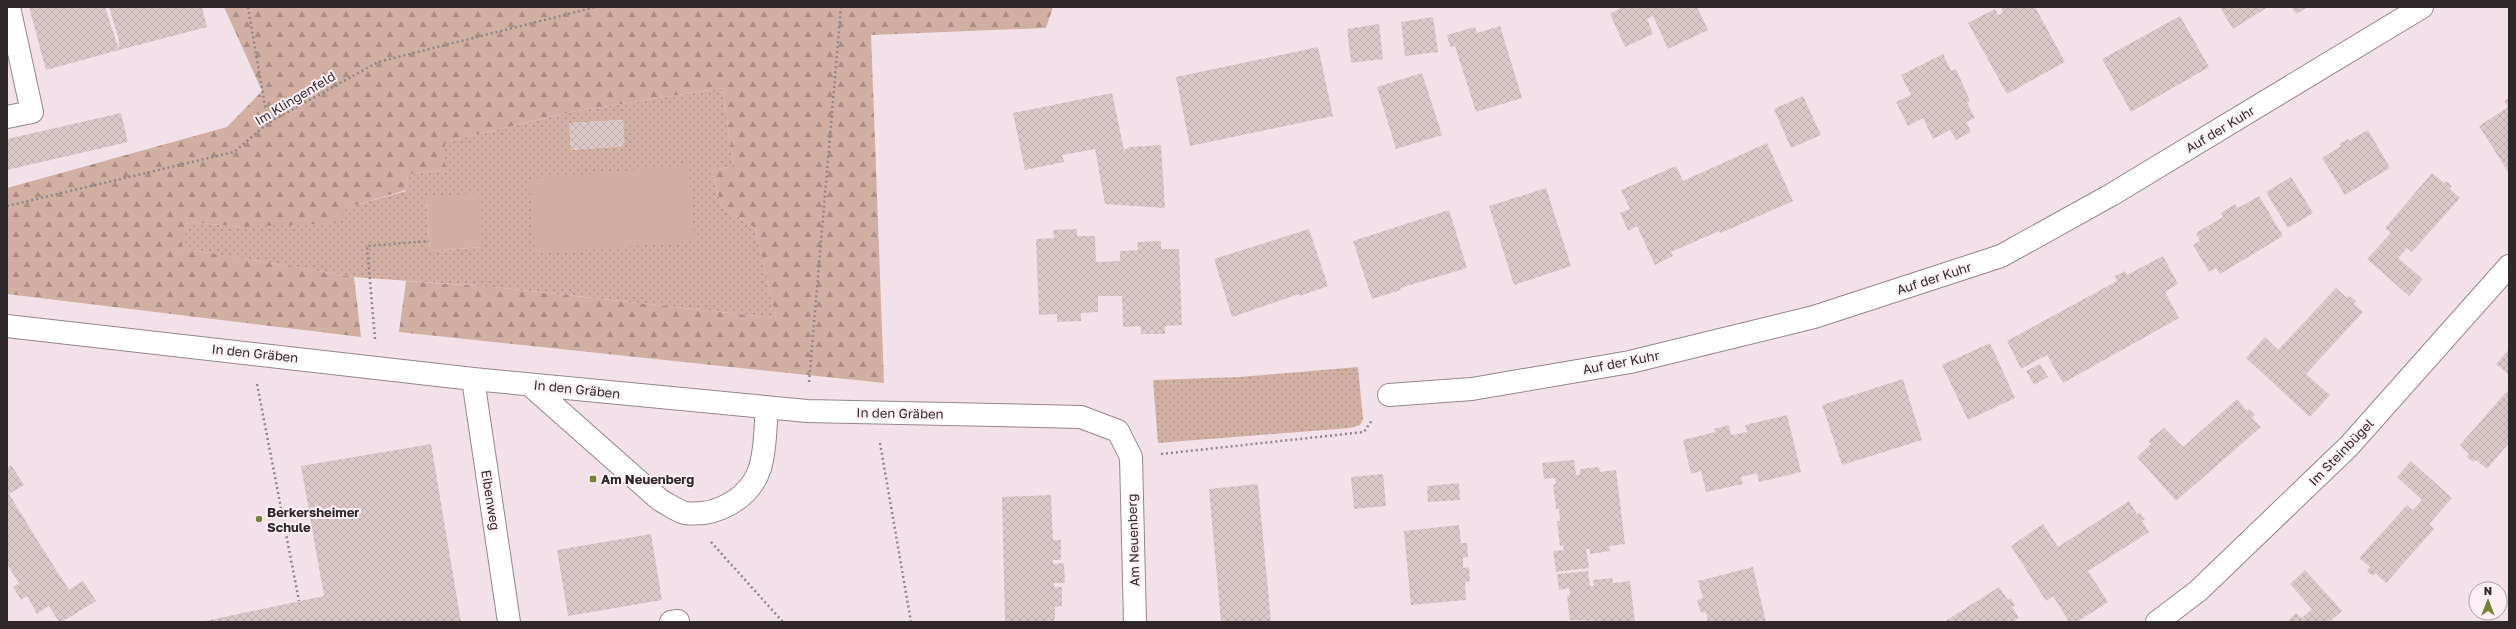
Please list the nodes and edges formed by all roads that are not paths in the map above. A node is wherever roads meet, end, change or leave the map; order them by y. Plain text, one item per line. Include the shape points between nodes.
1 (9, 7) edge
2 (2422, 7) edge
3 (7, 117) edge
4 (2509, 266) edge
5 (7, 326) edge
6 (473, 379) junction
7 (530, 385) junction
8 (1389, 395) road end
9 (767, 407) junction
10 (1130, 457) joint
11 (509, 622) edge
12 (1135, 622) edge
13 (2157, 622) edge

1 - 3 street via 32,112
2 - 8 street, Auf der Kuhr via 2111,195 2001,256 1814,317 1630,362 1472,390
4 - 13 street, Im Steinbügel via 2349,446 2198,591
5 - 6 street, In den Gräben
6 - 7 street, In den Gräben
6 - 11 street, Eibenweg
7 - 9 street, In den Gräben
7 - 9 street via 660,500 684,512 711,512 732,503 750,488 760,469
9 - 10 street, In den Gräben via 807,411 1081,417 1118,431
10 - 12 street, Am Neuenberg

